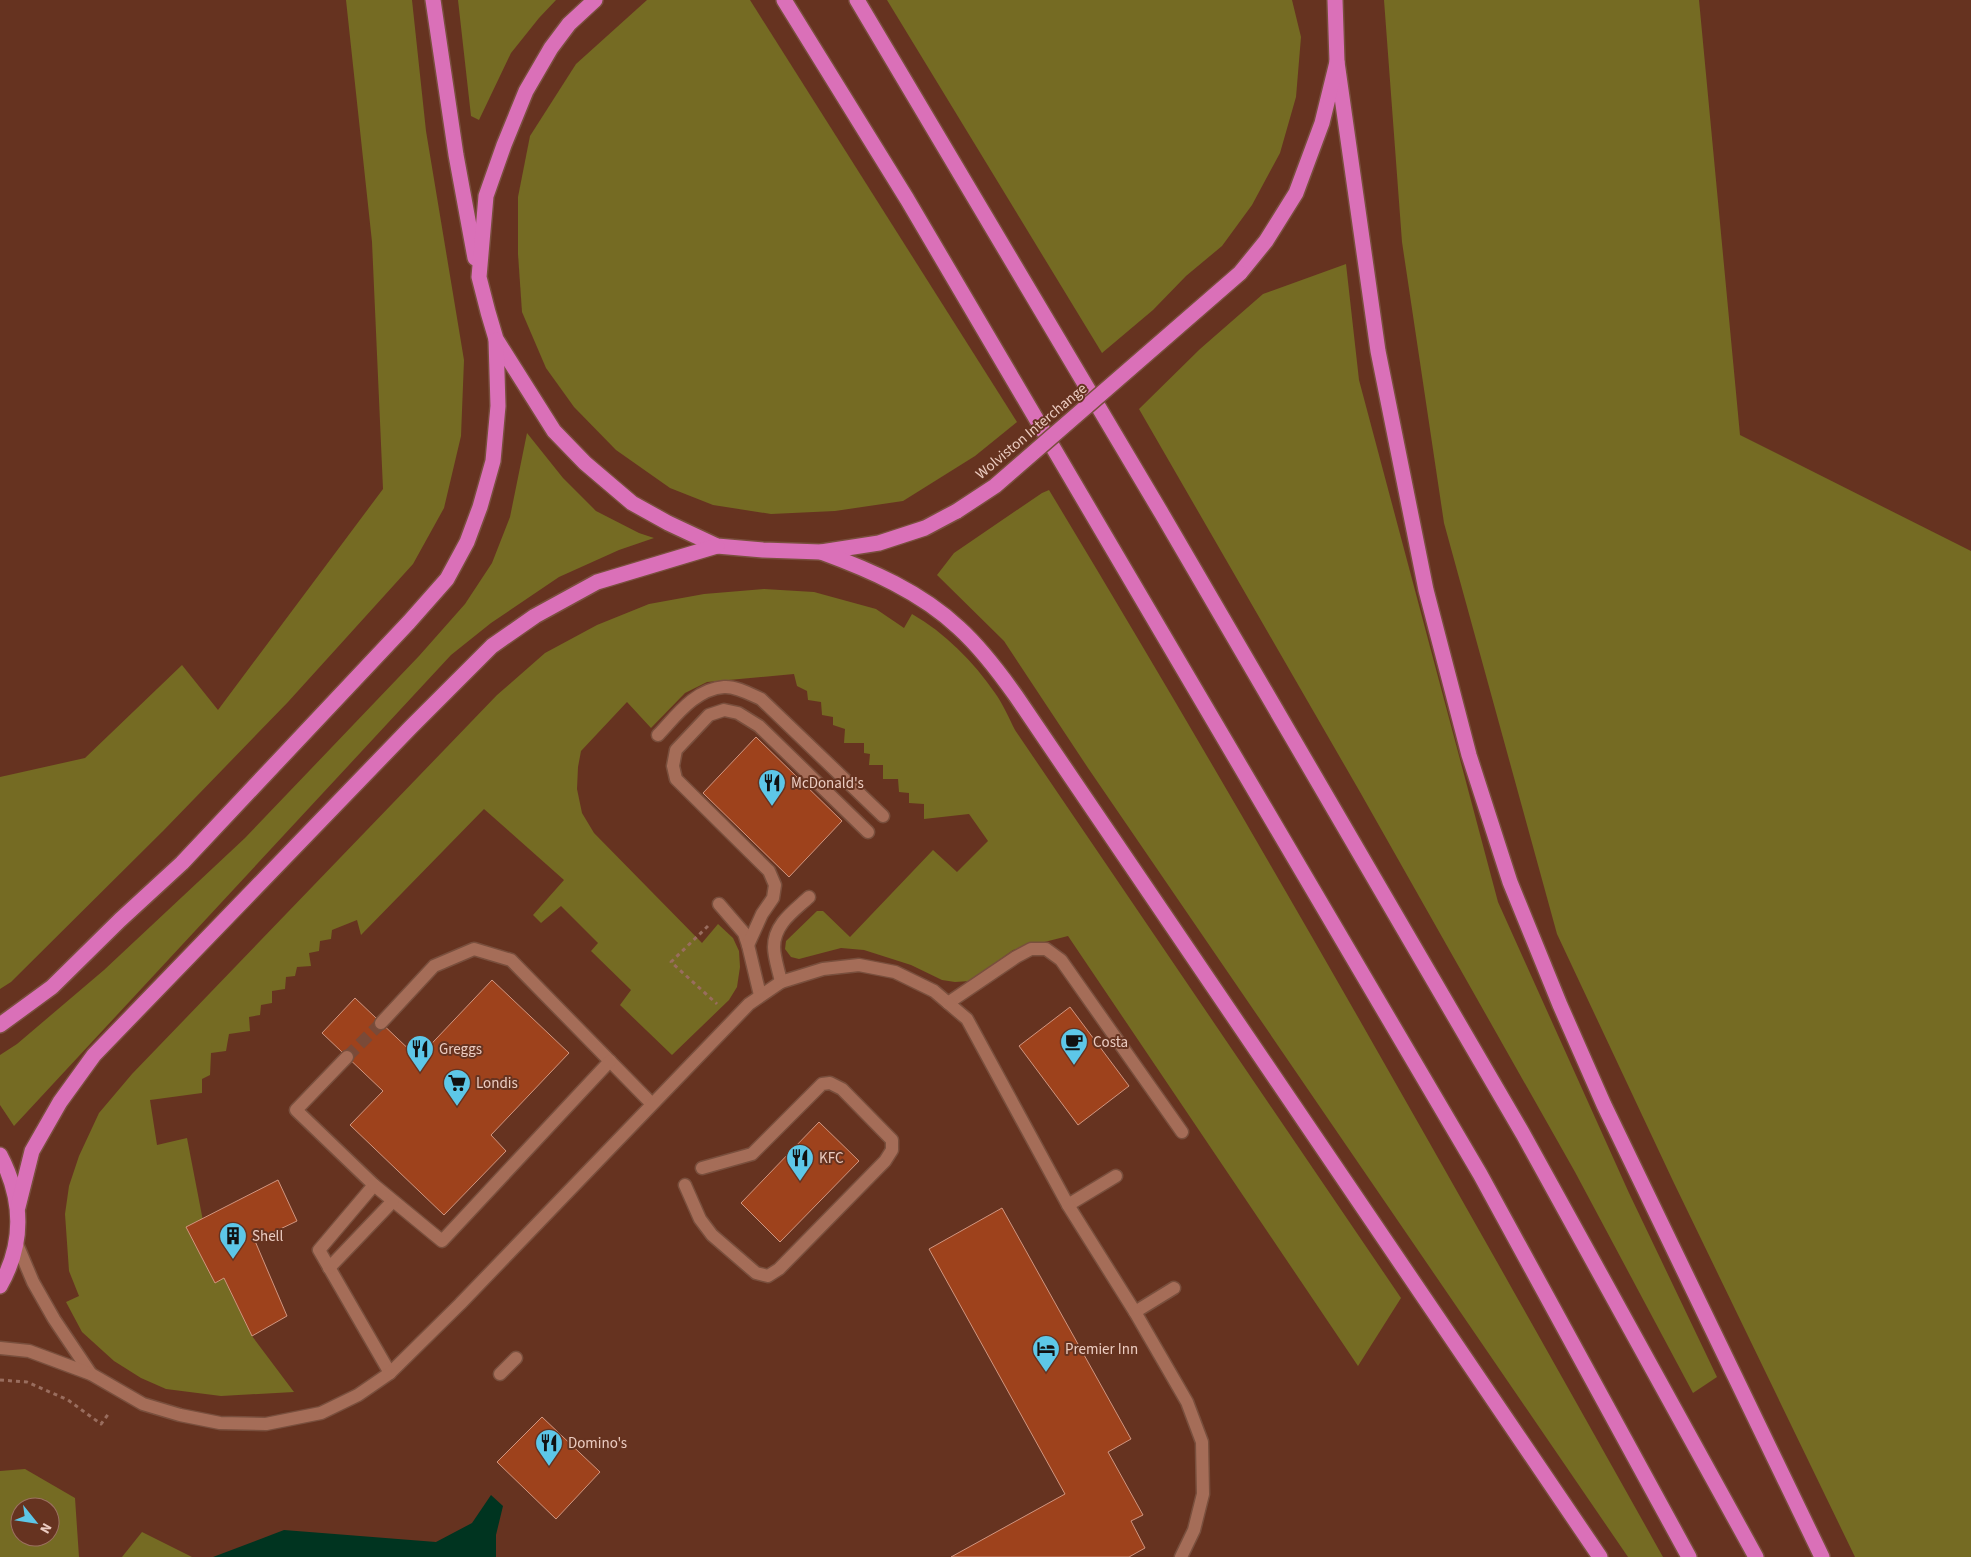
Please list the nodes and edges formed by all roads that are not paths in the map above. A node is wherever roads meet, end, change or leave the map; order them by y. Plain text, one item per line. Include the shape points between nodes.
1 (433, 0) edge
2 (784, 0) edge
3 (857, 0) edge
4 (1336, 0) edge
5 (594, 1) edge
6 (1337, 62) junction
7 (479, 277) junction
8 (496, 339) junction
9 (717, 546) junction
10 (821, 552) junction
11 (658, 735) dead end
12 (883, 816) dead end
13 (868, 832) dead end
14 (809, 897) dead end
15 (721, 907) road end
16 (748, 945) junction
17 (781, 982) junction
18 (760, 995) junction
19 (948, 1003) junction
20 (381, 1023) tunnel mouth
21 (0, 1025) edge
22 (347, 1057) tunnel mouth
23 (610, 1061) junction
24 (652, 1104) junction
25 (1182, 1132) dead end
26 (0, 1155) edge
27 (702, 1168) dead end
28 (1116, 1176) dead end
29 (374, 1185) junction
30 (685, 1186) dead end
31 (393, 1201) junction
32 (1068, 1205) junction
33 (18, 1207) junction
34 (17, 1244) junction
35 (329, 1268) junction
36 (0, 1286) edge
37 (1174, 1288) dead end
38 (1135, 1312) junction
39 (0, 1348) edge
40 (516, 1358) dead end
41 (390, 1373) junction
42 (91, 1374) junction
43 (500, 1374) dead end
44 (1181, 1557) edge
45 (1600, 1557) edge
46 (1689, 1557) edge
47 (1756, 1557) edge
48 (1822, 1557) edge

1 - 7 highway via 456,155
2 - 46 highway via 907,200 1480,1174
3 - 47 highway via 1162,514 1523,1134
4 - 6 highway, Wolviston Interchange
5 - 7 highway, Wolviston Interchange via 569,24 550,48 526,91 486,196
6 - 10 highway, Wolviston Interchange, bridge via 1322,123 1296,192 1266,241 1240,273 995,486 925,528 879,542
6 - 48 highway via 1378,351 1426,590 1469,755 1510,882 1604,1105
7 - 8 highway, Wolviston Interchange
8 - 9 highway, Wolviston Interchange via 554,430 585,463 632,503
8 - 21 highway via 498,406 493,461 467,542 447,579 182,863 52,988
9 - 10 highway, Wolviston Interchange
9 - 33 highway via 597,582 534,616 492,646 94,1055 60,1102 32,1151
10 - 45 highway via 864,568 928,604 959,627 989,660 1224,1000
11 - 12 lane via 684,707 705,691 725,687 741,690 762,699
13 - 16 lane via 759,726 738,713 724,710 709,715 676,750 673,766 676,779 769,872 775,885 773,898
14 - 17 lane via 776,932 774,948
15 - 16 lane via 744,933
16 - 18 lane
17 - 18 lane
17 - 19 lane via 823,969 859,965 895,972 934,990
18 - 24 lane
19 - 25 lane via 1016,956 1031,949 1046,948 1061,960
19 - 32 lane via 967,1019
20 - 23 lane via 434,966 474,949 511,960
22 - 29 lane via 296,1110
23 - 24 lane
23 - 31 lane via 442,1241
24 - 41 lane
26 - 33 highway via 11,1176
27 - 30 lane via 752,1154 822,1084 830,1083 842,1089 892,1140 892,1150 885,1161 780,1269 768,1276 756,1273 712,1235 700,1219
28 - 32 lane
29 - 31 lane
29 - 35 lane via 319,1250
31 - 35 lane
32 - 38 lane
33 - 34 highway
34 - 36 highway via 8,1273
34 - 42 lane via 54,1319
35 - 41 lane
37 - 38 lane
38 - 44 lane via 1187,1402 1202,1442 1203,1494 1194,1530
39 - 42 lane via 29,1351
40 - 43 lane
41 - 42 lane via 358,1395 321,1412 266,1424 220,1423 180,1415 144,1404

